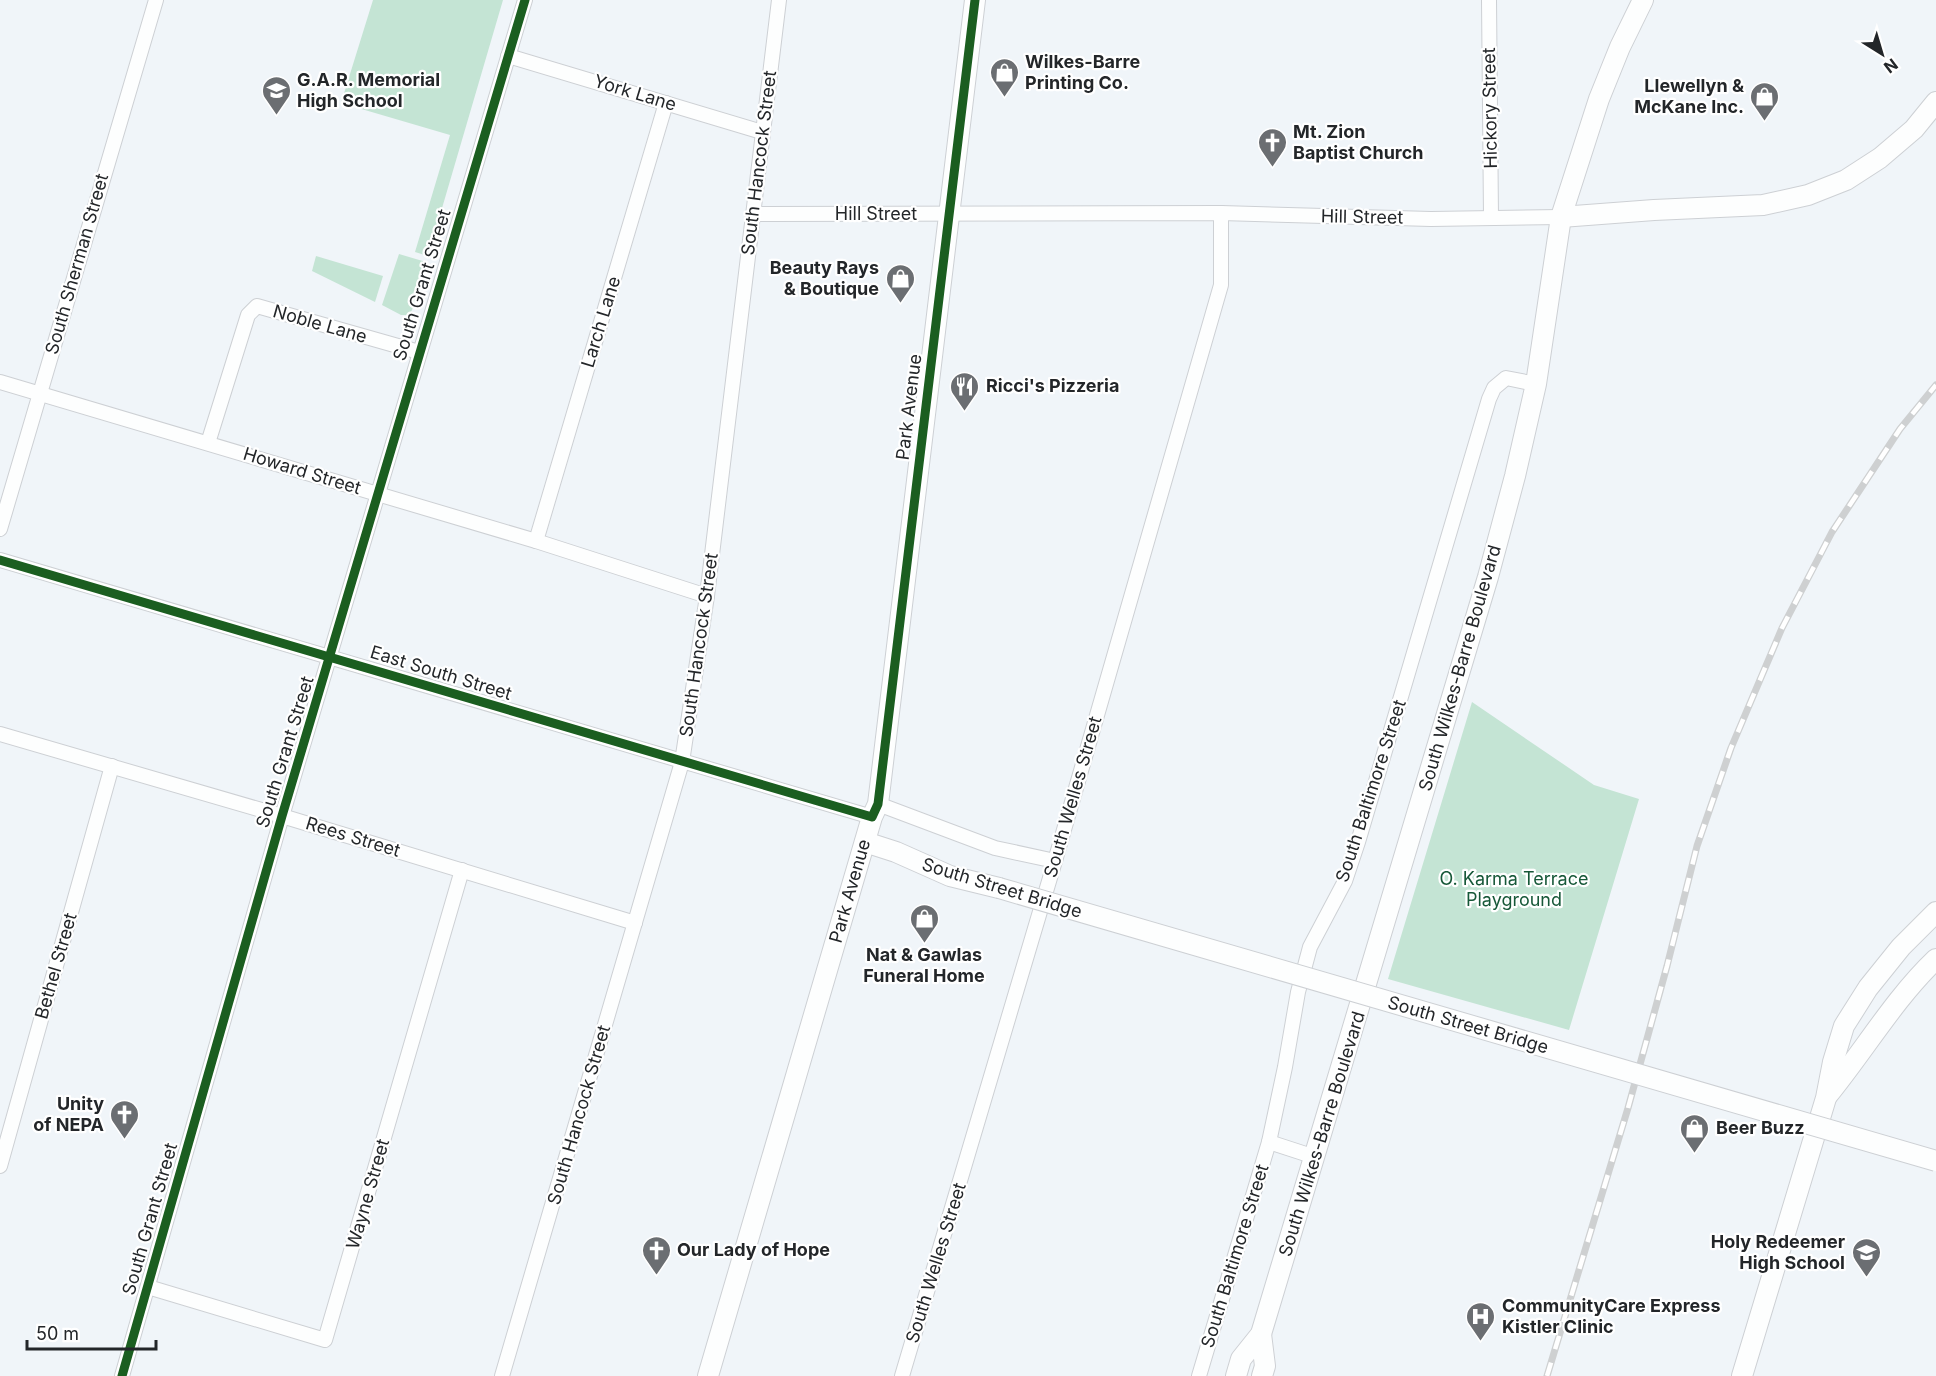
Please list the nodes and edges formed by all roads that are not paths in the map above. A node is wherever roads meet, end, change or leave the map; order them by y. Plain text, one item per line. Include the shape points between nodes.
1 (156, 0) edge
2 (525, 0) edge
3 (779, 0) edge
4 (975, 0) edge
5 (1489, 0) edge
6 (1643, 0) edge
7 (508, 56) junction
8 (1936, 102) edge
9 (666, 103) junction
10 (762, 132) junction
11 (1221, 213) junction
12 (753, 214) junction
13 (949, 214) junction
14 (1491, 217) junction
15 (1561, 218) junction
16 (419, 352) junction
17 (0, 382) edge
18 (1536, 384) junction
19 (39, 393) junction
20 (208, 443) junction
21 (377, 494) junction
22 (0, 529) edge
23 (536, 541) junction
24 (0, 560) edge
25 (707, 596) junction
26 (331, 657) junction
27 (0, 734) edge
28 (682, 762) junction
29 (112, 766) junction
30 (875, 811) junction
31 (282, 816) junction
32 (865, 842) junction
33 (1055, 861) junction
34 (462, 870) junction
35 (1936, 912) edge
36 (635, 923) junction
37 (1936, 959) edge
38 (1826, 1098) junction
39 (1269, 1142) junction
40 (1315, 1157) junction
41 (1936, 1161) edge
42 (0, 1166) edge
43 (148, 1287) junction
44 (1261, 1334) junction
45 (122, 1376) edge
46 (502, 1376) edge
47 (708, 1376) edge
48 (902, 1376) edge
49 (1199, 1376) edge
50 (1236, 1376) edge
51 (1262, 1376) edge
52 (1742, 1376) edge

1 - 19 street, South Sherman Street
2 - 7 street, South Grant Street
3 - 10 street, South Hancock Street
4 - 13 main road, Park Avenue
5 - 14 street, Hickory Street
6 - 15 main road, South Wilkes-Barre Boulevard via 1599,99
7 - 9 street, York Lane
7 - 16 street, South Grant Street
8 - 15 main road, Hill Street via 1914,129 1880,158 1846,180 1808,195 1763,205
9 - 10 street, York Lane
9 - 23 street, Larch Lane
10 - 12 street, South Hancock Street
11 - 13 street, Hill Street
11 - 14 street, Hill Street
11 - 33 street, South Welles Street via 1221,285
12 - 13 street, Hill Street
12 - 25 street, South Hancock Street
13 - 30 main road, Park Avenue
14 - 15 street, Hill Street
15 - 18 main road, South Wilkes-Barre Boulevard
16 - 20 street, Noble Lane via 257,306 248,315
16 - 21 street, South Grant Street
17 - 19 street, Howard Street
18 - 39 street, South Baltimore Street via 1506,378 1488,399 1358,842 1344,881 1310,947
18 - 40 main road, South Wilkes-Barre Boulevard via 1488,577
19 - 20 street, Howard Street
19 - 22 street, South Sherman Street
20 - 21 street, Howard Street
21 - 23 street, Howard Street
21 - 26 street, South Grant Street
23 - 25 street, Howard Street
24 - 26 street, East South Street
25 - 28 street, South Hancock Street
26 - 28 street, East South Street
26 - 31 street, South Grant Street
27 - 29 street, Rees Street
28 - 30 street, East South Street
28 - 36 street, South Hancock Street
29 - 31 street, Rees Street
29 - 42 street, Bethel Street
30 - 32 main road, Park Avenue
30 - 33 street, East South Street via 995,848
31 - 34 street, Rees Street
31 - 43 street, South Grant Street
32 - 41 main road, South Street Bridge, bridge via 950,876
32 - 47 main road, Park Avenue
33 - 48 street, South Welles Street
34 - 36 street, Rees Street
34 - 43 street, Wayne Street via 325,1340
35 - 38 main road via 1868,988 1844,1026
36 - 46 street, South Hancock Street
37 - 38 main road via 1899,1000
38 - 52 main road
39 - 40 street
39 - 49 street, South Baltimore Street
40 - 44 main road, South Wilkes-Barre Boulevard
43 - 45 street, South Grant Street
44 - 50 main road, South Wilkes-Barre Boulevard via 1241,1359
44 - 51 main road, South Wilkes-Barre Boulevard via 1265,1366

